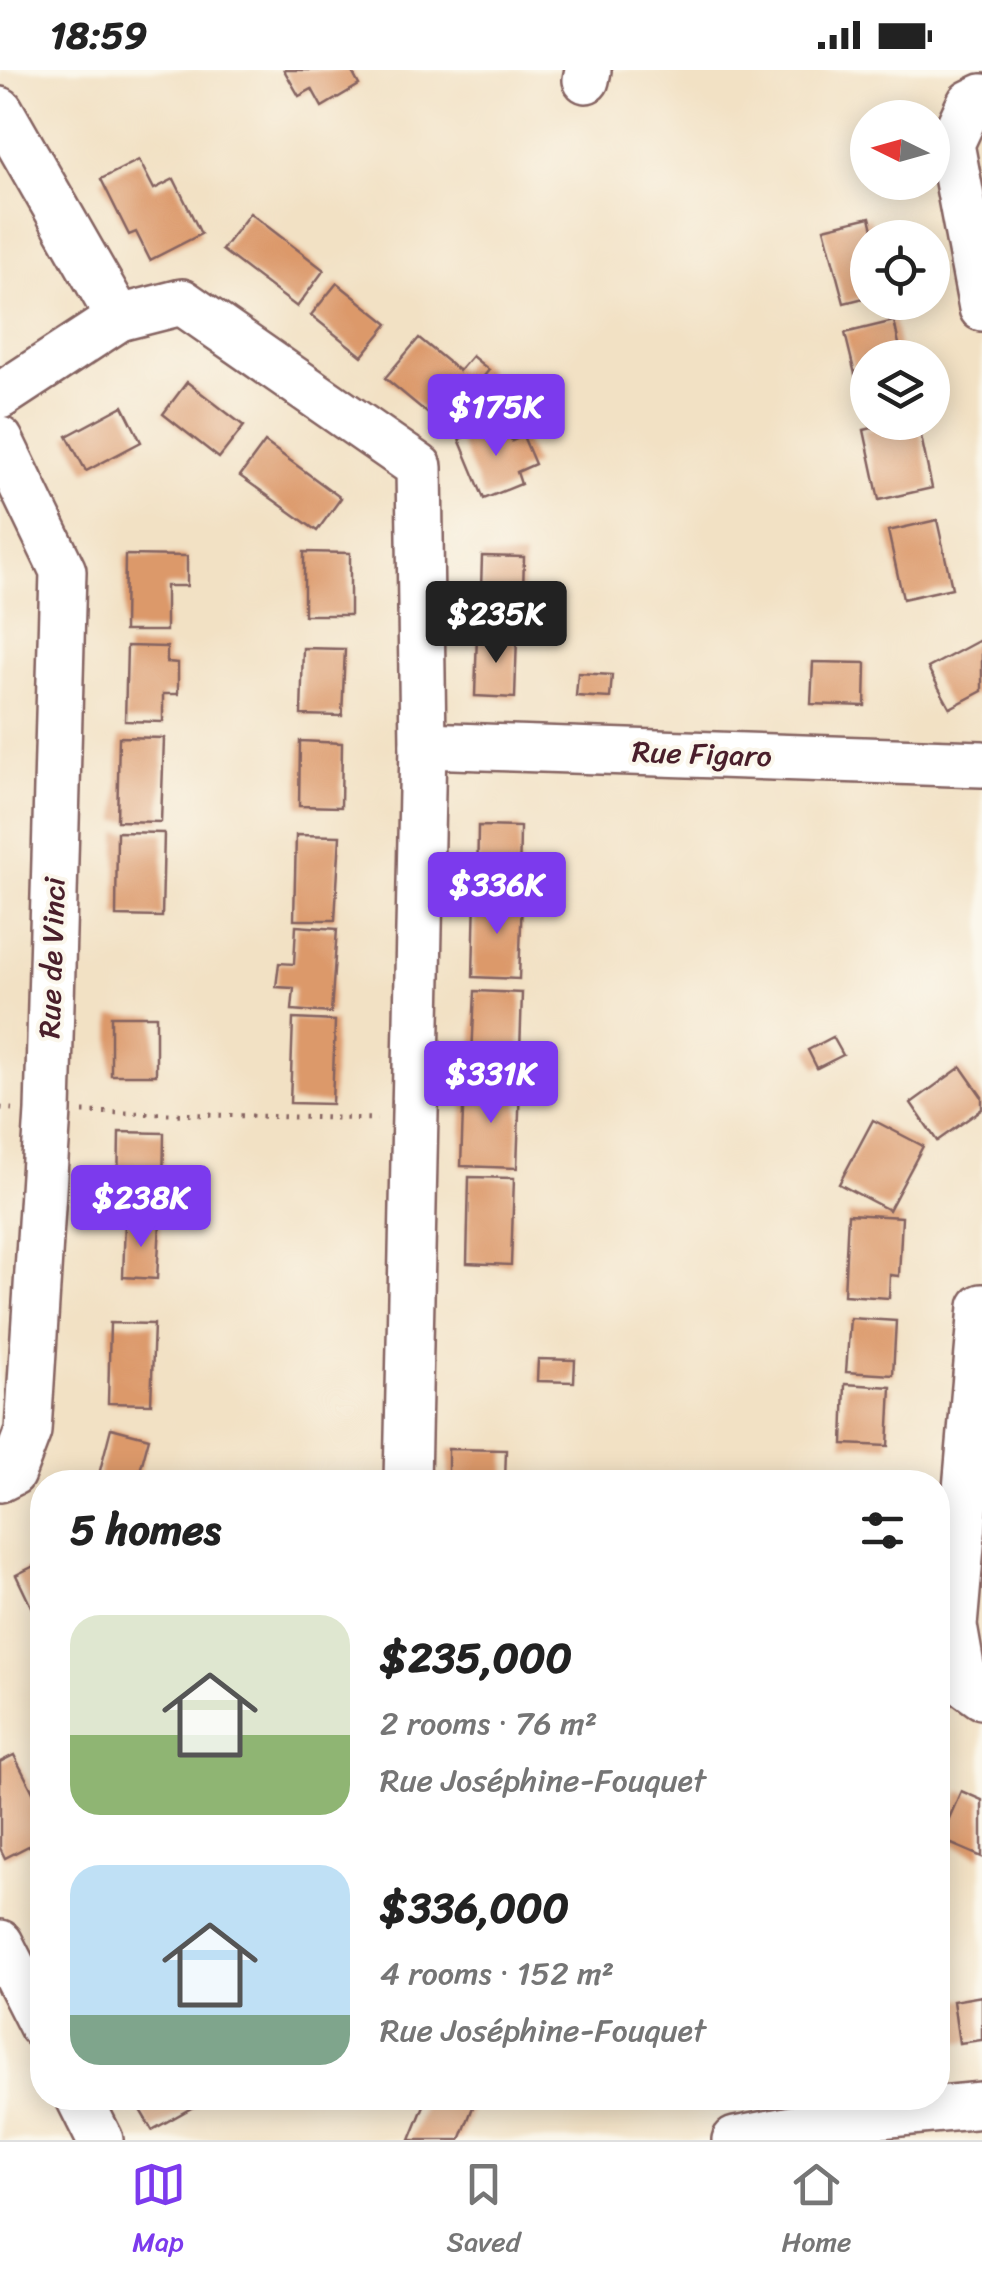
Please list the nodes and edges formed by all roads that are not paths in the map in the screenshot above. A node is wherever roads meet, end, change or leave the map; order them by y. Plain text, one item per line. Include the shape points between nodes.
1 (982, 97) edge
2 (0, 110) edge
3 (982, 308) edge
4 (120, 318) junction
5 (0, 396) edge
6 (0, 440) edge
7 (423, 745) junction
8 (982, 764) edge
9 (982, 1307) edge
10 (407, 1470) edge
11 (0, 1479) edge
12 (982, 1696) edge
13 (0, 1943) edge
14 (30, 2002) edge
15 (982, 2106) edge
16 (950, 2109) edge
17 (85, 2110) edge
18 (938, 2110) edge
19 (100, 2140) edge
20 (735, 2140) edge

1 - 3 street via 970,103 951,144
2 - 4 street
4 - 5 street
4 - 7 street via 182,302 420,467
6 - 11 street, Rue de Vinci via 63,571 48,1111 28,1432 12,1473
7 - 8 street, Rue Figaro
7 - 10 street
9 - 12 street via 954,1626 964,1683
13 - 14 street
15 - 16 street
17 - 19 street
18 - 20 street via 849,2118

